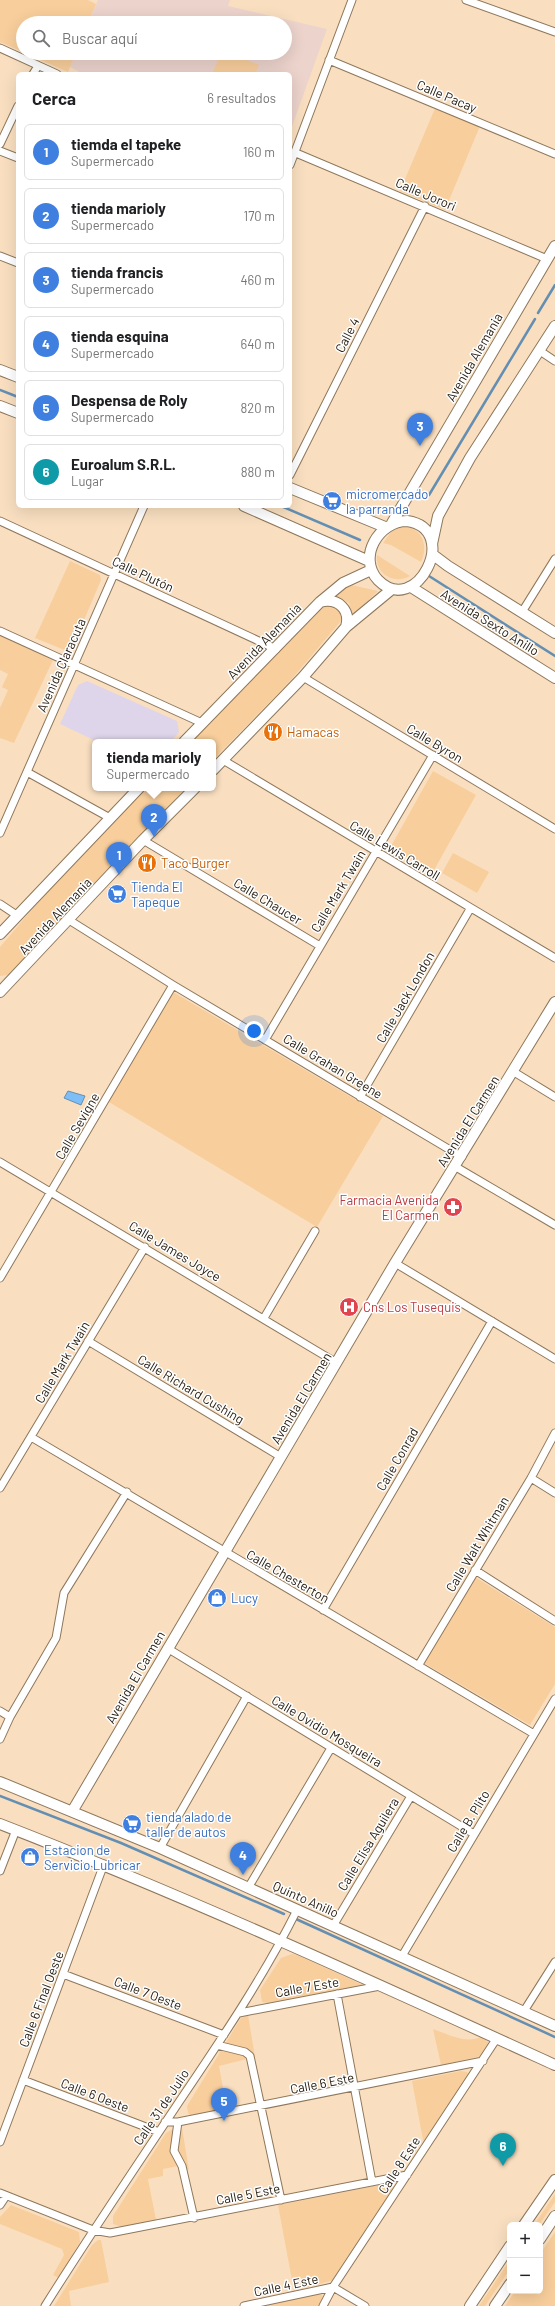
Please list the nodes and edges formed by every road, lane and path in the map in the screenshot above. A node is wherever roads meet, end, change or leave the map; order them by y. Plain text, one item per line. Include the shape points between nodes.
1 (352, 0) edge
2 (469, 0) edge
3 (555, 32) edge
4 (0, 48) edge
5 (16, 56) edge
6 (25, 60) edge
7 (330, 60) junction
8 (38, 66) junction
9 (34, 72) edge
10 (52, 72) edge
11 (16, 110) edge
12 (0, 144) edge
13 (0, 151) edge
14 (296, 153) junction
15 (555, 154) edge
16 (16, 157) edge
17 (292, 161) edge
18 (425, 206) junction
19 (555, 246) edge
20 (0, 256) edge
21 (547, 258) junction
22 (16, 262) edge
23 (555, 326) edge
24 (540, 351) junction
25 (555, 361) edge
26 (0, 370) edge
27 (16, 376) edge
28 (0, 406) edge
29 (16, 412) edge
30 (292, 471) edge
31 (292, 489) edge
32 (143, 508) edge
33 (248, 508) edge
34 (0, 521) edge
35 (389, 525) junction
36 (432, 549) junction
37 (555, 559) edge
38 (370, 565) junction
39 (114, 574) junction
40 (411, 587) junction
41 (392, 588) junction
42 (320, 602) junction
43 (522, 612) junction
44 (346, 627) junction
45 (0, 631) edge
46 (555, 633) edge
47 (276, 648) junction
48 (74, 664) junction
49 (303, 677) junction
50 (555, 678) edge
51 (202, 723) junction
52 (187, 739) edge
53 (433, 755) junction
54 (223, 760) junction
55 (216, 767) edge
56 (27, 772) junction
57 (136, 791) edge
58 (193, 791) edge
59 (110, 818) junction
60 (555, 829) edge
61 (0, 833) edge
62 (143, 840) junction
63 (376, 852) junction
64 (0, 904) edge
65 (470, 909) junction
66 (18, 916) junction
67 (69, 920) junction
68 (2, 934) edge
69 (320, 946) junction
70 (555, 958) edge
71 (14, 978) junction
72 (0, 982) edge
73 (173, 985) junction
74 (0, 992) edge
75 (555, 1002) edge
76 (265, 1040) junction
77 (514, 1072) junction
78 (360, 1097) junction
79 (555, 1097) edge
80 (462, 1157) junction
81 (0, 1162) edge
82 (456, 1167) junction
83 (51, 1192) junction
84 (555, 1225) edge
85 (315, 1231) dead end
86 (145, 1247) junction
87 (395, 1263) junction
88 (0, 1278) edge
89 (264, 1318) junction
90 (492, 1321) junction
91 (88, 1341) junction
92 (555, 1359) edge
93 (337, 1362) junction
94 (555, 1433) edge
95 (32, 1437) junction
96 (281, 1457) junction
97 (531, 1478) junction
98 (1, 1486) edge
99 (127, 1492) junction
100 (555, 1493) edge
101 (224, 1551) junction
102 (475, 1570) junction
103 (323, 1610) junction
104 (555, 1621) edge
105 (167, 1648) junction
106 (418, 1666) junction
107 (247, 1696) junction
108 (555, 1699) edge
109 (0, 1711) edge
110 (10, 1717) junction
111 (534, 1734) junction
112 (0, 1739) edge
113 (331, 1748) junction
114 (0, 1782) edge
115 (411, 1796) junction
116 (73, 1810) junction
117 (0, 1824) edge
118 (16, 1830) junction
119 (474, 1834) junction
120 (160, 1848) junction
121 (104, 1864) junction
122 (0, 1871) edge
123 (248, 1888) junction
124 (297, 1910) junction
125 (333, 1926) junction
126 (281, 1941) junction
127 (402, 1956) junction
128 (555, 1962) edge
129 (63, 1974) junction
130 (380, 1986) junction
131 (337, 1994) junction
132 (524, 2011) junction
133 (239, 2012) junction
134 (555, 2026) edge
135 (224, 2035) junction
136 (497, 2038) junction
137 (217, 2045) junction
138 (483, 2061) junction
139 (555, 2064) edge
140 (23, 2080) junction
141 (354, 2088) junction
142 (262, 2107) junction
143 (165, 2122) junction
144 (178, 2122) junction
145 (159, 2132) junction
146 (0, 2142) edge
147 (407, 2175) junction
148 (555, 2180) edge
149 (372, 2182) junction
150 (3, 2195) edge
151 (281, 2200) junction
152 (0, 2205) edge
153 (555, 2216) edge
154 (194, 2218) junction
155 (526, 2222) edge
156 (93, 2230) junction
157 (543, 2234) edge
158 (507, 2250) edge
159 (333, 2287) junction
160 (507, 2289) edge
161 (46, 2306) edge
162 (244, 2306) edge
163 (323, 2306) edge
164 (365, 2306) edge
165 (470, 2306) edge
166 (496, 2306) edge

1 - 7 street
2 - 3 street
4 - 5 street
6 - 8 street
7 - 14 street
7 - 15 street, Calle Pacay
8 - 9 street
8 - 10 street
11 - 12 street
13 - 16 street
14 - 17 street
14 - 18 street, Calle Jorori
18 - 21 street, Calle Jorori
18 - 30 street, Calle 4
19 - 21 main road, Avenida Alemania
20 - 22 street
21 - 35 main road, Avenida Alemania
23 - 24 main road
24 - 25 street
24 - 36 main road via 470,458 438,516
26 - 27 main road
28 - 29 main road
31 - 35 main road
32 - 39 street, Avenida Claracuta
33 - 38 main road
34 - 39 street, Calle Plutón
35 - 36 main road via 407,521 417,524 429,534
35 - 38 main road via 376,540
36 - 40 main road via 423,576
36 - 43 main road, Avenida Sexto Anillo via 448,566
37 - 43 street
38 - 41 main road via 381,582
38 - 42 main road, Avenida Alemania
39 - 47 street, Calle Plutón
39 - 48 street, Avenida Claracuta
40 - 41 main road
40 - 50 main road, Avenida Sexto Anillo
41 - 44 main road
42 - 44 main road via 336,602 344,608 348,617
42 - 47 main road, Avenida Alemania
43 - 46 main road, Avenida Sexto Anillo
44 - 49 main road
45 - 48 street
47 - 51 main road, Avenida Alemania
48 - 51 street
48 - 56 street, Avenida Claracuta
49 - 53 street, Calle Byron
49 - 54 main road
51 - 52 main road, Avenida Alemania
53 - 60 street, Calle Byron
53 - 63 street, Calle Mark Twain
54 - 55 main road
54 - 63 street, Calle Lewis Carroll
56 - 59 street
56 - 61 street, Avenida Claracuta
57 - 59 main road, Avenida Alemania
58 - 62 main road, Avenida Alemania
59 - 66 main road, Avenida Alemania
62 - 67 main road, Avenida Alemania
62 - 69 street, Calle Chaucer
63 - 65 street, Calle Lewis Carroll
63 - 69 street, Calle Mark Twain
64 - 66 street
65 - 70 street, Calle Lewis Carroll
65 - 78 street, Calle Jack London
66 - 68 main road, Avenida Alemania
67 - 71 main road, Avenida Alemania
67 - 73 street, Calle Grahan Greene
69 - 76 street, Calle Mark Twain
71 - 72 main road
71 - 74 main road, Avenida Alemania
73 - 76 street, Calle Grahan Greene
73 - 83 street, Calle Sevigne
75 - 77 main road, Avenida El Carmen
76 - 78 street, Calle Grahan Greene
77 - 79 street
77 - 80 main road, Avenida El Carmen
78 - 80 street, Calle Grahan Greene
80 - 82 main road, Avenida El Carmen
81 - 83 street, Calle James Joyce
82 - 84 street
82 - 87 main road, Avenida El Carmen
83 - 86 street, Calle James Joyce
83 - 88 street, Calle Sevigne
85 - 89 street
86 - 89 street, Calle James Joyce
86 - 91 street, Calle Mark Twain
87 - 90 street
87 - 93 main road, Avenida El Carmen
89 - 93 street, Calle James Joyce
90 - 92 street
90 - 103 street, Calle Conrad
91 - 95 street, Calle Mark Twain
91 - 96 street, Calle Richard Cushing
93 - 96 main road, Avenida El Carmen
94 - 97 street, Calle Walt Whitman
95 - 98 street, Calle Mark Twain
95 - 99 street, Calle Chesterton
96 - 101 main road, Avenida El Carmen
97 - 100 street
97 - 102 street, Calle Walt Whitman
99 - 101 street, Calle Chesterton
99 - 110 street via 64,1593 56,1638
101 - 103 street, Calle Chesterton
101 - 105 main road, Avenida El Carmen
102 - 104 street
102 - 106 street, Calle Walt Whitman
103 - 106 street, Calle Chesterton
105 - 107 street, Calle Ovidio Mosqueira
105 - 116 main road, Avenida El Carmen
106 - 111 street, Calle Chesterton
107 - 113 street, Calle Ovidio Mosqueira
107 - 120 street
108 - 111 street, Calle B. Plito
109 - 110 street
110 - 112 street
111 - 119 street, Calle B. Plito
113 - 115 street, Calle Ovidio Mosqueira
113 - 123 street
114 - 116 main road, Quinto Anillo
115 - 119 street, Calle Ovidio Mosqueira
115 - 125 street, Calle Elisa Aguilera
116 - 120 main road, Quinto Anillo
117 - 118 main road
118 - 121 main road
118 - 122 street
119 - 127 street, Calle B. Plito
120 - 123 main road, Quinto Anillo
121 - 126 main road
121 - 129 street, Calle 6 Final Oeste
123 - 124 main road, Quinto Anillo
124 - 125 main road, Quinto Anillo
124 - 126 street, Calle 31 de Julio
125 - 127 main road, Quinto Anillo
126 - 130 main road
126 - 133 street, Calle 31 de Julio
127 - 132 main road, Quinto Anillo
128 - 132 street
129 - 135 street, Calle 7 Oeste
129 - 140 street, Calle 6 Final Oeste
130 - 131 street, Calle 7 Este
130 - 136 main road
131 - 133 street, Calle 7 Este
131 - 141 street
132 - 134 main road, Quinto Anillo
133 - 135 street, Calle 31 de Julio
135 - 137 street, Calle 31 de Julio
136 - 138 street, Calle 8 Este
136 - 139 main road
137 - 142 street via 245,2052 250,2056
137 - 143 street, Calle 31 de Julio
138 - 141 street, Calle 6 Este
138 - 147 street, Calle 8 Este
140 - 145 street, Calle 6 Oeste
140 - 146 street, Calle 6 Final Oeste
141 - 142 street, Calle 6 Este
141 - 149 street
142 - 144 street, Calle 6 Este
142 - 151 street
143 - 144 street, Calle 6 Este
143 - 145 street, Calle 31 de Julio
144 - 154 street via 174,2151 182,2166
145 - 156 street, Calle 31 de Julio
147 - 149 street, Calle 5 Este
147 - 159 street, Calle 8 Este
148 - 155 main road
149 - 151 street, Calle 5 Este
150 - 152 street
150 - 156 street
151 - 154 street, Calle 5 Este
153 - 157 main road
154 - 156 street, Calle 5 Este via 110,2233
156 - 161 street, Calle 31 de Julio
158 - 165 main road
159 - 162 street, Calle 4 Este
159 - 163 street, Calle 8 Este
159 - 164 street
160 - 166 main road

